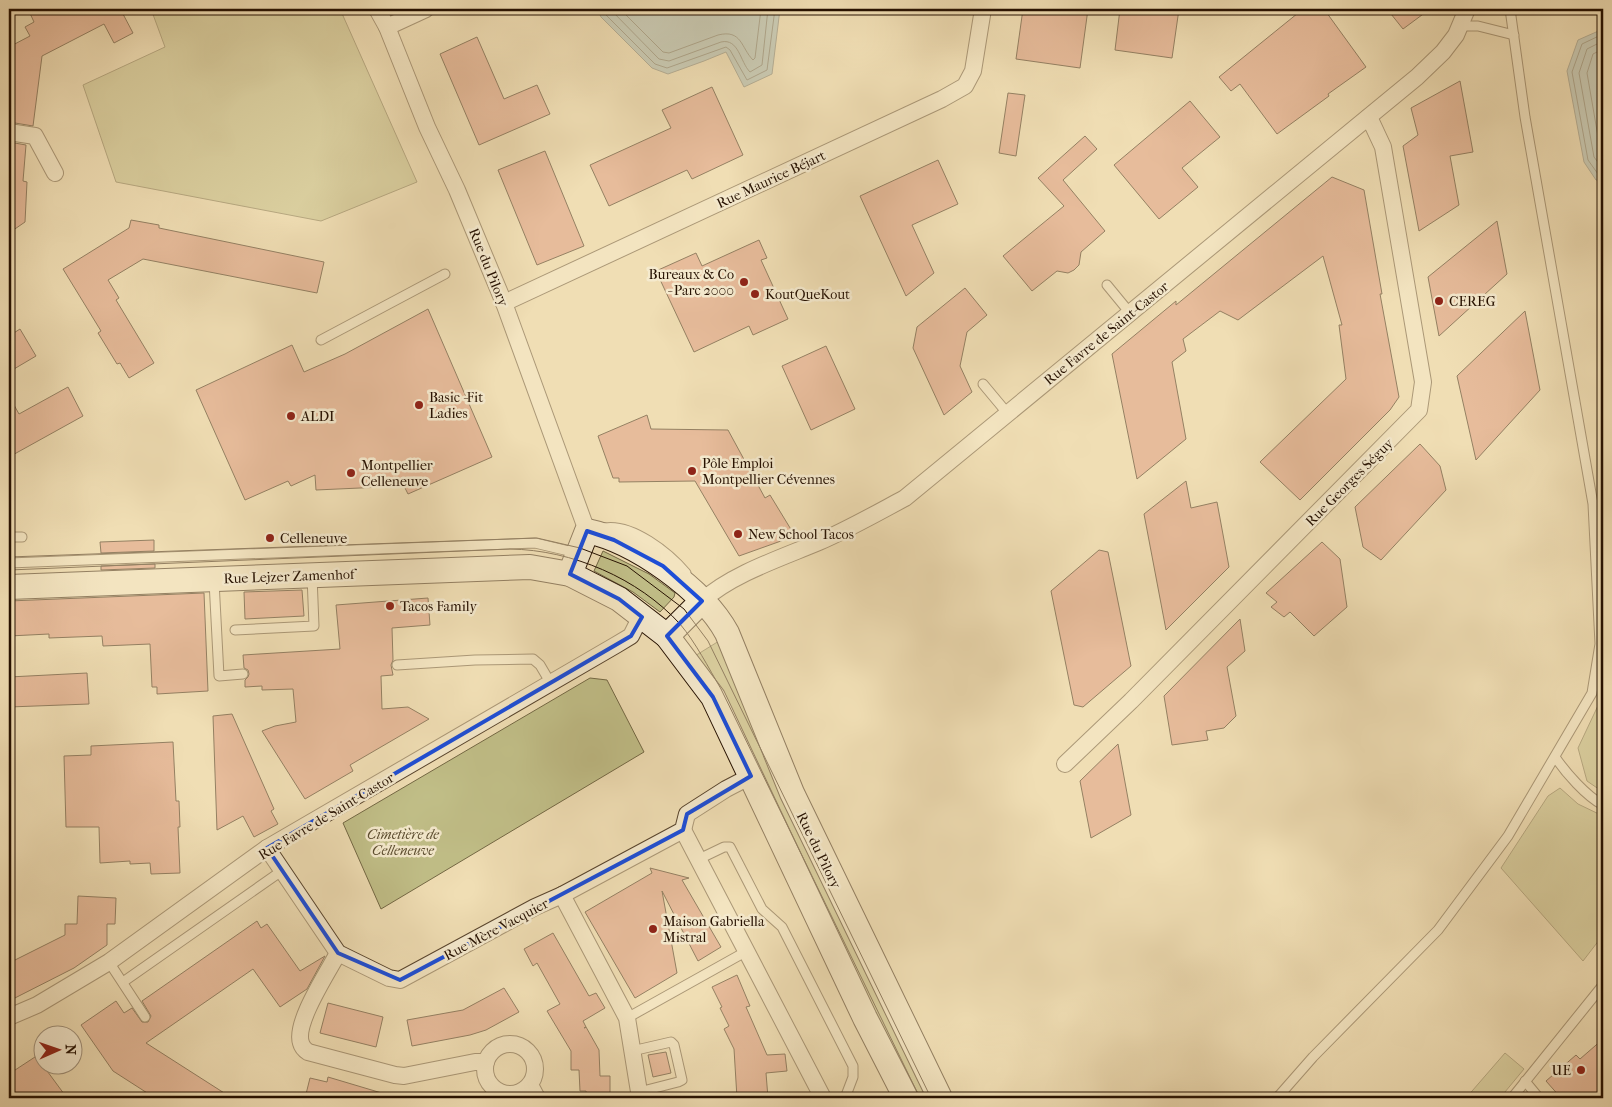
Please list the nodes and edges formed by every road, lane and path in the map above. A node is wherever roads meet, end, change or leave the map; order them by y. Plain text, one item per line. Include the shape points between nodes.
1 (378, 9) edge
2 (426, 9) edge
3 (983, 9) edge
4 (1467, 9) edge
5 (1510, 9) edge
6 (1460, 26) junction
7 (387, 27) junction
8 (1514, 35) junction
9 (1369, 117) junction
10 (9, 132) edge
11 (55, 173) dead end
12 (445, 274) dead end
13 (1108, 285) dead end
14 (504, 303) junction
15 (1130, 313) junction
16 (321, 340) dead end
17 (983, 384) dead end
18 (1008, 414) junction
19 (586, 531) junction
20 (9, 537) edge
21 (22, 537) dead end
22 (9, 563) edge
23 (574, 564) junction
24 (312, 576) junction
25 (214, 579) junction
26 (9, 587) edge
27 (702, 601) junction
28 (641, 616) junction
29 (236, 630) dead end
30 (667, 636) junction
31 (398, 665) dead end
32 (244, 674) dead end
33 (550, 682) junction
34 (1555, 757) junction
35 (1065, 764) dead end
36 (752, 776) junction
37 (1603, 805) edge
38 (684, 830) junction
39 (267, 848) junction
40 (699, 859) junction
41 (283, 870) junction
42 (562, 895) junction
43 (747, 951) junction
44 (338, 953) junction
45 (109, 962) junction
46 (123, 982) junction
47 (1603, 985) edge
48 (9, 1017) edge
49 (145, 1017) dead end
50 (627, 1018) junction
51 (632, 1051) junction
52 (486, 1062) junction
53 (532, 1081) junction
54 (1525, 1081) junction
55 (639, 1095) edge
56 (541, 1098) edge
57 (823, 1098) edge
58 (845, 1098) edge
59 (906, 1098) edge
60 (940, 1098) edge
61 (1277, 1098) edge
62 (1512, 1098) edge
63 (1539, 1098) edge

1 - 7 street, Rue du Pilory
2 - 7 street
3 - 14 street, Rue Maurice Béjart via 974,71 964,86
4 - 6 street, Rue Favre de Saint-Castor
5 - 8 lane
6 - 8 lane via 1478,26
6 - 9 street, Rue Favre de Saint-Castor via 1443,52
7 - 14 street, Rue du Pilory
8 - 34 lane via 1525,117 1593,504 1596,541 1600,644 1592,693
9 - 15 street, Rue Favre de Saint-Castor
9 - 35 street, Rue Georges Séguy via 1383,147 1422,373 1419,410
10 - 11 street via 35,136
12 - 16 lane
13 - 15 lane
14 - 19 street, Rue du Pilory
15 - 18 street, Rue Favre de Saint-Castor
17 - 18 lane
18 - 27 street, Rue Favre de Saint-Castor via 905,498 846,530 715,589
19 - 23 main road
19 - 27 main road, Rue du Pilory via 614,540 663,566
20 - 21 lane
22 - 23 lane via 535,543
23 - 24 main road, Rue Lejzer Zamenhof
23 - 28 main road, Rue Lejzer Zamenhof
24 - 25 main road, Rue Lejzer Zamenhof
24 - 29 lane via 314,626
25 - 26 main road, Rue Lejzer Zamenhof
25 - 32 lane via 219,676
27 - 30 main road
27 - 60 main road, Rue du Pilory via 727,633 792,793
28 - 30 main road, Rue Lejzer Zamenhof
28 - 33 street, Rue Favre de Saint-Castor via 630,636
30 - 36 main road via 713,697
31 - 33 lane via 533,659
33 - 39 street, Rue Favre de Saint-Castor
34 - 37 lane via 1564,771
34 - 61 lane via 1508,836 1438,930
36 - 38 street via 687,814
36 - 59 main road
38 - 40 street
38 - 42 street, Rue Mère Vacquier
39 - 41 street
39 - 45 street, Rue Favre de Saint-Castor
40 - 43 street
40 - 58 lane via 730,847 762,910 782,927 852,1066 853,1077
41 - 44 street
41 - 46 lane
42 - 44 street, Rue Mère Vacquier via 400,980 389,978
42 - 50 street
43 - 50 lane
43 - 57 street
44 - 52 street via 303,1018 300,1042 308,1052 404,1076
45 - 46 lane
45 - 48 street, Rue Favre de Saint-Castor
46 - 49 lane
47 - 54 lane
50 - 51 street
51 - 55 street
51 - 55 lane via 671,1042 682,1080
52 - 53 street via 486,1078 504,1093 520,1092
52 - 53 street via 495,1048 511,1044 519,1046 532,1056
53 - 56 lane
54 - 62 lane
54 - 63 lane

